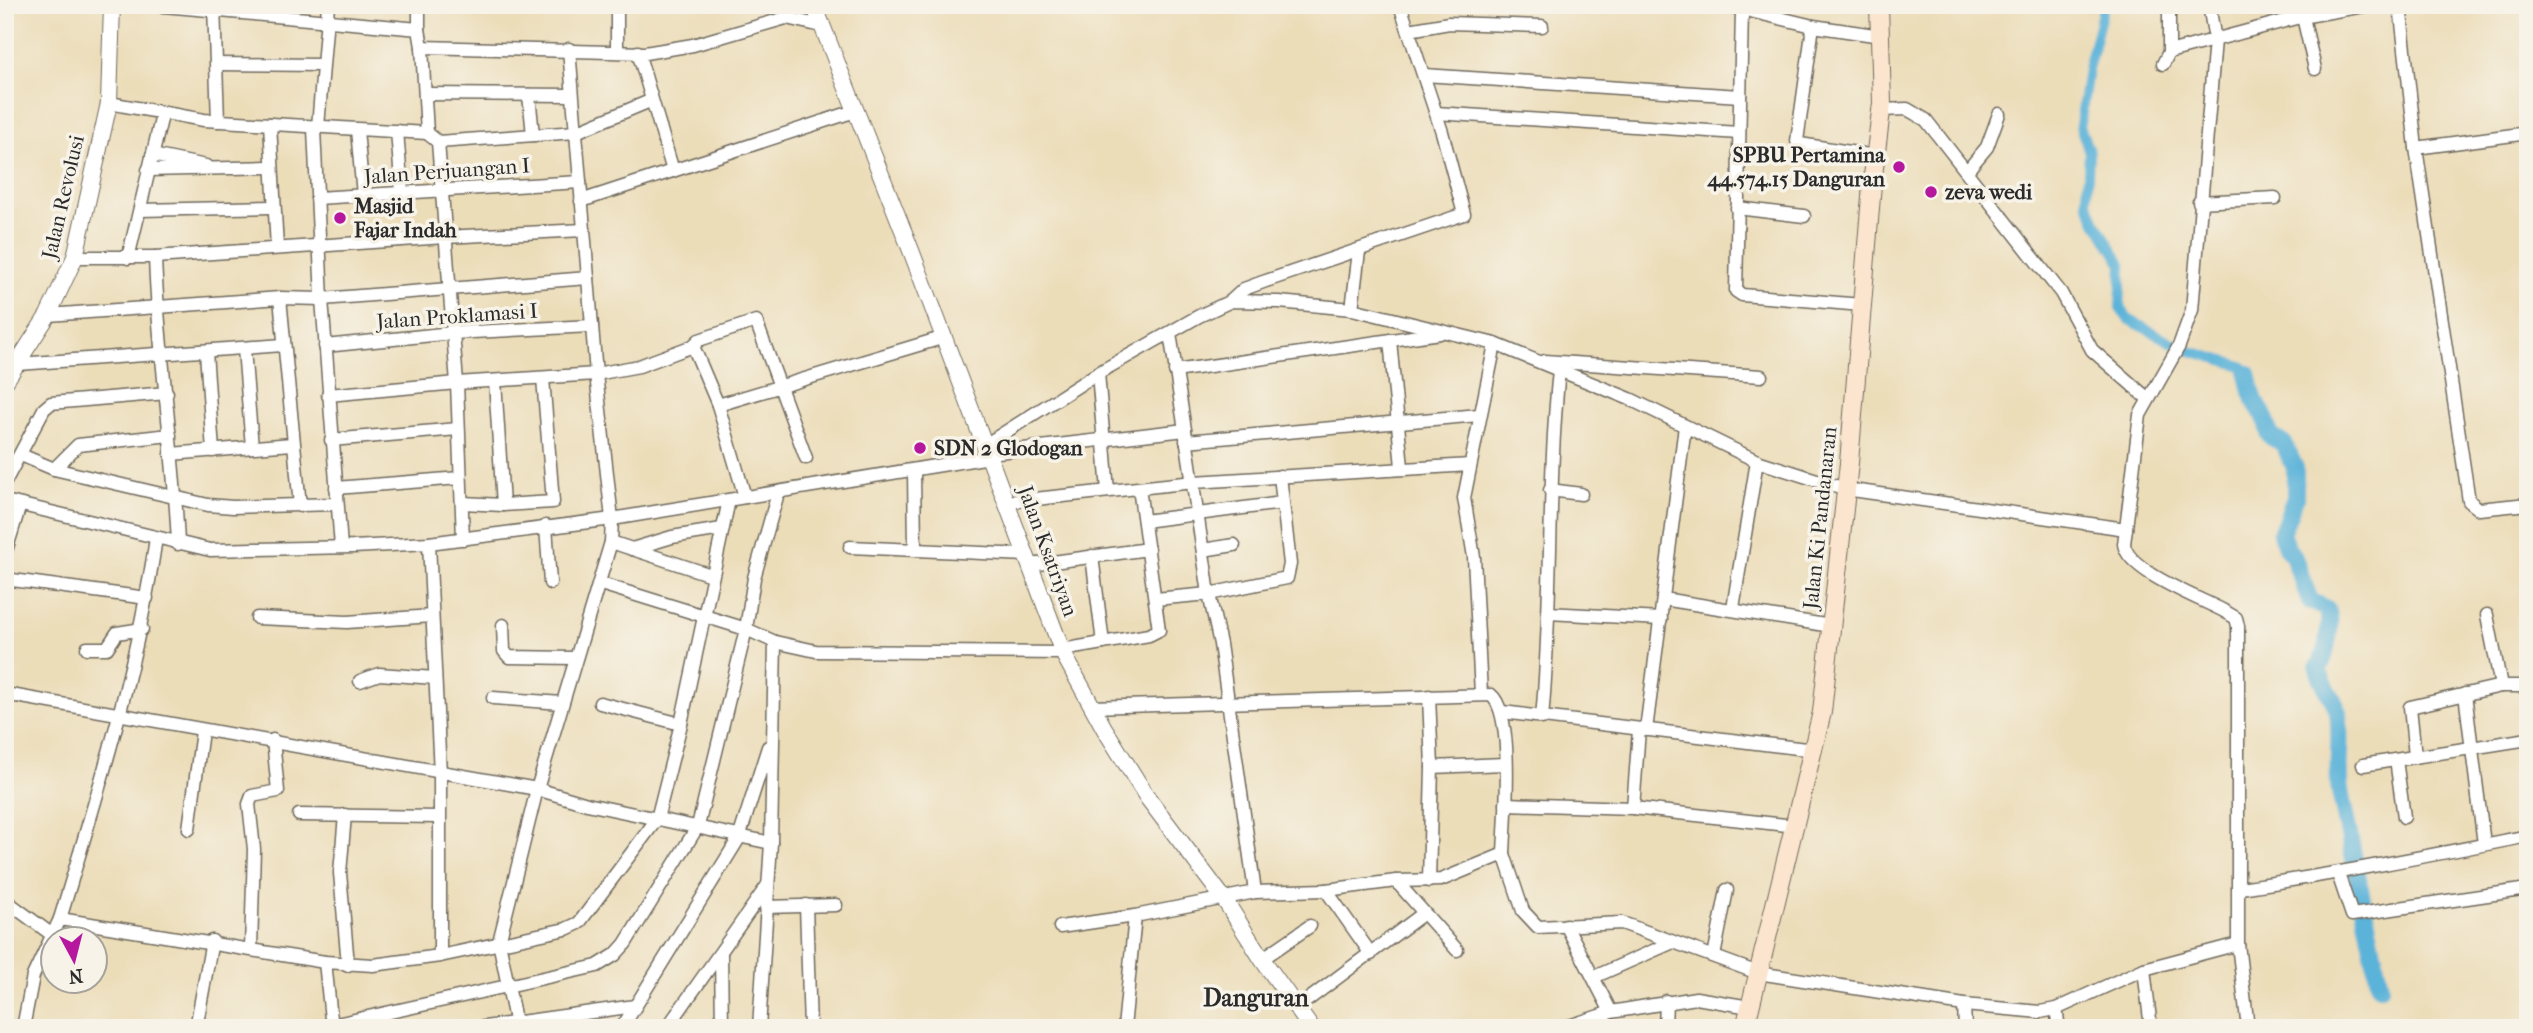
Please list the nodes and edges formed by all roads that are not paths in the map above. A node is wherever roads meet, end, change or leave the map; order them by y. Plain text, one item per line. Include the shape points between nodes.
1 (112, 5) edge
2 (152, 5) edge
3 (328, 5) edge
4 (419, 5) edge
5 (617, 5) edge
6 (798, 5) edge
7 (814, 5) edge
8 (1400, 5) edge
9 (1725, 5) edge
10 (1879, 5) edge
11 (2209, 5) edge
12 (2369, 5) edge
13 (2400, 5) edge
14 (214, 8) edge
15 (1742, 10) junction
16 (2169, 11) dead end
17 (2297, 13) edge
18 (786, 18) junction
19 (326, 20) junction
20 (822, 26) junction
21 (1542, 26) dead end
22 (1812, 26) junction
23 (419, 29) junction
24 (1409, 30) junction
25 (1881, 36) junction
26 (2214, 40) junction
27 (422, 47) junction
28 (569, 49) junction
29 (617, 50) junction
30 (638, 52) junction
31 (217, 64) junction
32 (321, 65) junction
33 (2315, 69) dead end
34 (1424, 75) junction
35 (427, 94) junction
36 (529, 95) junction
37 (572, 95) junction
38 (1740, 96) junction
39 (650, 101) junction
40 (109, 103) junction
41 (1881, 110) junction
42 (855, 111) junction
43 (1436, 113) junction
44 (1999, 114) dead end
45 (162, 115) junction
46 (218, 121) junction
47 (270, 124) junction
48 (316, 128) junction
49 (357, 130) junction
50 (397, 131) junction
51 (576, 132) junction
52 (427, 133) junction
53 (1739, 133) junction
54 (2528, 133) edge
55 (533, 135) junction
56 (438, 142) junction
57 (2416, 148) junction
58 (152, 155) junction
59 (1875, 156) junction
60 (209, 167) junction
61 (271, 167) junction
62 (148, 170) junction
63 (673, 171) junction
64 (1967, 171) junction
65 (580, 182) junction
66 (440, 191) junction
67 (402, 193) junction
68 (363, 195) junction
69 (317, 198) junction
70 (2275, 198) dead end
71 (581, 201) junction
72 (2199, 202) junction
73 (273, 207) junction
74 (1737, 208) junction
75 (140, 210) junction
76 (1804, 216) dead end
77 (584, 230) junction
78 (445, 237) junction
79 (319, 246) junction
80 (277, 248) junction
81 (1359, 251) junction
82 (75, 257) junction
83 (155, 257) junction
84 (128, 258) junction
85 (588, 278) junction
86 (448, 287) junction
87 (280, 298) junction
88 (322, 299) junction
89 (1231, 301) junction
90 (1862, 305) junction
91 (157, 307) junction
92 (1352, 309) junction
93 (48, 315) junction
94 (592, 326) junction
95 (452, 333) junction
96 (1170, 333) junction
97 (1444, 333) junction
98 (945, 337) junction
99 (1390, 340) junction
100 (1494, 344) junction
101 (283, 345) junction
102 (325, 346) junction
103 (693, 346) junction
104 (244, 349) junction
105 (206, 352) junction
106 (163, 354) junction
107 (1535, 360) junction
108 (18, 364) junction
109 (1559, 370) junction
110 (1175, 372) junction
111 (1098, 373) junction
112 (596, 374) junction
113 (1761, 376) dead end
114 (542, 378) junction
115 (495, 381) junction
116 (5, 382) edge
117 (457, 383) junction
118 (780, 388) junction
119 (167, 393) junction
120 (328, 395) junction
121 (2147, 398) junction
122 (718, 405) junction
123 (1479, 415) junction
124 (1399, 421) junction
125 (1685, 426) junction
126 (458, 429) junction
127 (170, 435) junction
128 (1185, 435) junction
129 (1103, 438) junction
130 (331, 440) junction
131 (292, 444) junction
132 (252, 447) junction
133 (213, 451) junction
134 (988, 452) junction
135 (171, 454) junction
136 (21, 455) junction
137 (806, 458) dead end
138 (1757, 461) junction
139 (1470, 465) junction
140 (1402, 467) junction
141 (54, 469) junction
142 (914, 471) junction
143 (1280, 477) junction
144 (460, 478) junction
145 (5, 482) edge
146 (1194, 482) junction
147 (335, 488) junction
148 (1139, 488) junction
149 (1845, 489) junction
150 (1549, 490) junction
151 (1108, 491) junction
152 (778, 493) junction
153 (1581, 494) dead end
154 (745, 497) junction
155 (176, 498) junction
156 (729, 500) junction
157 (5, 501) edge
158 (1007, 502) junction
159 (461, 503) junction
160 (1282, 503) junction
161 (336, 504) junction
162 (2528, 504) edge
163 (20, 505) junction
164 (503, 505) junction
165 (300, 506) junction
166 (1197, 512) junction
167 (612, 519) junction
168 (1144, 521) junction
169 (546, 526) junction
170 (722, 529) junction
171 (2126, 529) junction
172 (156, 538) junction
173 (463, 539) junction
174 (611, 542) junction
175 (429, 543) junction
176 (178, 544) junction
177 (1234, 545) dead end
178 (341, 547) junction
179 (850, 547) dead end
180 (915, 548) junction
181 (632, 549) junction
182 (1148, 549) junction
183 (1203, 550) junction
184 (5, 554) edge
185 (1092, 556) junction
186 (1029, 560) junction
187 (711, 575) junction
188 (5, 579) edge
189 (550, 583) dead end
190 (601, 584) junction
191 (1209, 594) junction
192 (147, 598) junction
193 (1155, 599) junction
194 (1663, 599) junction
195 (1733, 608) junction
196 (1548, 613) junction
197 (2487, 615) dead end
198 (432, 617) junction
199 (704, 617) junction
200 (257, 618) dead end
201 (1661, 620) junction
202 (503, 625) dead end
203 (1831, 626) junction
204 (142, 629) junction
205 (746, 629) junction
206 (775, 642) junction
207 (1103, 643) junction
208 (88, 648) dead end
209 (1063, 651) junction
210 (574, 658) junction
211 (435, 678) junction
212 (360, 681) dead end
213 (2501, 686) junction
214 (2528, 686) edge
215 (5, 694) edge
216 (1480, 694) junction
217 (2465, 694) junction
218 (1430, 696) junction
219 (493, 698) dead end
220 (1229, 702) junction
221 (562, 703) junction
222 (600, 703) dead end
223 (1091, 706) junction
224 (1502, 712) junction
225 (121, 716) junction
226 (1542, 718) junction
227 (681, 724) junction
228 (1642, 730) junction
229 (202, 731) junction
230 (772, 734) junction
231 (2528, 738) edge
232 (273, 740) junction
233 (2471, 747) junction
234 (1814, 750) junction
235 (2415, 757) junction
236 (2396, 760) junction
237 (1505, 764) junction
238 (2363, 765) dead end
239 (1432, 767) junction
240 (440, 774) junction
241 (537, 789) junction
242 (1506, 804) junction
243 (1633, 808) junction
244 (299, 815) dead end
245 (345, 816) junction
246 (438, 817) junction
247 (2404, 817) dead end
248 (657, 819) junction
249 (1796, 826) junction
250 (698, 827) junction
251 (189, 829) dead end
252 (2528, 836) edge
253 (739, 838) junction
254 (771, 843) junction
255 (2484, 844) junction
256 (1504, 853) junction
257 (2343, 873) junction
258 (1396, 881) junction
259 (1429, 881) junction
260 (768, 886) junction
261 (2240, 888) junction
262 (2528, 889) edge
263 (1326, 890) junction
264 (1727, 890) dead end
265 (1255, 892) junction
266 (1224, 899) junction
267 (5, 900) edge
268 (806, 905) junction
269 (836, 905) dead end
270 (766, 907) junction
271 (1424, 913) junction
272 (1135, 916) junction
273 (60, 919) junction
274 (39, 925) edge
275 (56, 925) edge
276 (1566, 925) junction
277 (1310, 926) dead end
278 (1060, 927) dead end
279 (212, 941) junction
280 (499, 942) junction
281 (1671, 943) junction
282 (2238, 944) junction
283 (251, 948) junction
284 (1457, 950) dead end
285 (721, 953) junction
286 (1371, 954) junction
287 (440, 956) junction
288 (1714, 956) junction
289 (1262, 959) junction
290 (325, 962) junction
291 (38, 964) edge
292 (348, 965) junction
293 (2144, 969) junction
294 (1758, 973) junction
295 (1594, 976) junction
296 (509, 986) junction
297 (1666, 1001) junction
298 (1964, 1005) junction
299 (635, 1006) junction
300 (1750, 1007) junction
301 (1297, 1008) junction
302 (2056, 1009) junction
303 (1611, 1012) junction
304 (515, 1020) junction
305 (332, 1026) edge
306 (23, 1028) edge
307 (196, 1028) edge
308 (478, 1028) edge
309 (622, 1028) edge
310 (667, 1028) edge
311 (722, 1028) edge
312 (759, 1028) edge
313 (810, 1028) edge
314 (1124, 1028) edge
315 (1311, 1028) edge
316 (1563, 1028) edge
317 (1665, 1028) edge
318 (1745, 1028) edge
319 (1965, 1028) edge
320 (2059, 1028) edge
321 (2151, 1028) edge
322 (2248, 1028) edge

1 - 40 street, Jalan Revolusi
2 - 14 street
3 - 19 street
4 - 23 street
5 - 29 street
6 - 18 street
7 - 20 street, Jalan Ksatriyan
8 - 24 street
9 - 15 street
10 - 25 main road, Jalan Ki Pandanaran
11 - 26 street
12 - 17 street
13 - 57 street
14 - 19 street
14 - 31 street
15 - 22 street
15 - 38 street
16 - 26 street via 2166,58
17 - 26 street
17 - 33 street
18 - 20 street
18 - 30 street via 671,50
19 - 23 street
19 - 32 street
20 - 42 street, Jalan Ksatriyan
21 - 24 street via 1449,23
22 - 25 street
22 - 59 street via 1798,142
23 - 27 street
24 - 34 street
25 - 41 main road, Jalan Ki Pandanaran
26 - 72 street
27 - 28 street
27 - 35 street
28 - 29 street
28 - 37 street
29 - 30 street
30 - 39 street
31 - 32 street
31 - 46 street
32 - 48 street
34 - 38 street
34 - 43 street
35 - 36 street
35 - 52 street
36 - 37 street
36 - 55 street
37 - 51 street
38 - 53 street
39 - 51 street
39 - 63 street
40 - 45 street
40 - 82 street, Jalan Revolusi
41 - 59 main road, Jalan Ki Pandanaran
41 - 64 street via 1906,109 1922,116
42 - 63 street
42 - 98 street, Jalan Ksatriyan
43 - 53 street
43 - 81 street via 1464,214
44 - 64 street via 1987,147
45 - 46 street
45 - 58 street
46 - 47 street
47 - 48 street
47 - 61 street
48 - 49 street
48 - 69 street
49 - 50 street
49 - 68 street
50 - 52 street
50 - 67 street
51 - 55 street
51 - 65 street
52 - 56 street
53 - 74 street
54 - 57 street
55 - 56 street
56 - 66 street
57 - 162 street via 2469,501 2479,509
58 - 60 street
58 - 62 street
59 - 90 main road, Jalan Ki Pandanaran
60 - 61 street
60 - 62 street
61 - 73 street
62 - 75 street
63 - 71 street
64 - 121 street via 2062,293 2086,343
65 - 66 street, Jalan Perjuangan I
65 - 71 street
66 - 67 street, Jalan Perjuangan I
66 - 78 street
67 - 68 street, Jalan Perjuangan I
68 - 69 street, Jalan Perjuangan I
69 - 79 street
70 - 72 street
71 - 77 street
72 - 121 street via 2192,310 2179,346
73 - 75 street
73 - 80 street
74 - 76 street
74 - 90 street via 1737,292
75 - 84 street
77 - 78 street
77 - 85 street
78 - 79 street
78 - 86 street
79 - 80 street
79 - 88 street
80 - 83 street
81 - 89 street via 1248,287
81 - 92 street
82 - 84 street
82 - 93 street, Jalan Revolusi
83 - 84 street
83 - 91 street
85 - 86 street
85 - 94 street
86 - 88 street
86 - 95 street
87 - 88 street
87 - 91 street
87 - 101 street
88 - 102 street
89 - 92 street
89 - 96 street
90 - 149 main road, Jalan Ki Pandanaran
91 - 93 street
91 - 106 street
92 - 97 street
93 - 108 street, Jalan Revolusi
94 - 95 street, Jalan Proklamasi I
94 - 112 street
95 - 102 street, Jalan Proklamasi I
95 - 117 street
96 - 110 street
96 - 111 street
97 - 99 street
97 - 100 street
98 - 118 street
98 - 134 street, Jalan Ksatriyan
99 - 110 street
99 - 124 street
100 - 107 street
100 - 123 street
101 - 104 street
101 - 131 street
102 - 120 street
103 - 112 street via 639,366
103 - 118 street via 702,338 755,321
103 - 122 street
104 - 105 street
104 - 132 street
105 - 106 street
105 - 133 street
106 - 108 street
106 - 119 street
107 - 109 street
107 - 113 street
108 - 116 street, Jalan Revolusi
109 - 125 street
109 - 150 street
110 - 128 street
111 - 129 street
111 - 134 street
112 - 114 street
112 - 167 street
114 - 115 street
114 - 164 street via 554,500
115 - 117 street
115 - 164 street
117 - 120 street
117 - 126 street
118 - 122 street
118 - 137 street
119 - 127 street
119 - 136 street via 53,402 44,409
120 - 130 street
121 - 171 street via 2140,415
122 - 154 street
123 - 124 street
123 - 139 street
124 - 128 street
124 - 140 street
125 - 138 street
125 - 194 street
126 - 130 street
126 - 144 street
127 - 135 street
127 - 141 street via 78,445
128 - 129 street
128 - 146 street
129 - 134 street
129 - 151 street
130 - 147 street
131 - 132 street
131 - 165 street
132 - 133 street
133 - 135 street
134 - 142 street
134 - 158 street, Jalan Ksatriyan
135 - 155 street
136 - 141 street
136 - 145 street
138 - 149 street
138 - 195 street
139 - 140 street
139 - 216 street via 1464,505 1474,557
140 - 143 street
141 - 155 street
142 - 152 street
142 - 180 street
143 - 146 street
143 - 160 street
144 - 147 street
144 - 159 street
146 - 148 street
146 - 166 street
147 - 161 street
148 - 151 street
148 - 168 street
149 - 171 street
149 - 203 main road, Jalan Ki Pandanaran
150 - 153 street
150 - 196 street
151 - 158 street
152 - 154 street
152 - 205 street via 754,578
154 - 156 street
155 - 165 street via 222,507
155 - 176 street
156 - 167 street
156 - 170 street
157 - 163 street
158 - 186 street, Jalan Ksatriyan
159 - 164 street
159 - 173 street
160 - 166 street
160 - 191 street via 1289,576
161 - 165 street
161 - 178 street
163 - 172 street
163 - 184 street
166 - 168 street
166 - 183 street
167 - 169 street
167 - 174 street
168 - 182 street
169 - 173 street
169 - 189 street
170 - 181 street
170 - 187 street
171 - 261 street via 2126,555 2138,567 2236,618
172 - 176 street
172 - 192 street
173 - 175 street
174 - 181 street
174 - 190 street
175 - 178 street
175 - 198 street
176 - 178 street via 228,552
177 - 183 street
179 - 180 street
180 - 186 street
181 - 187 street
182 - 185 street
182 - 193 street
183 - 191 street
185 - 186 street
185 - 207 street
186 - 209 street, Jalan Ksatriyan
187 - 199 street
188 - 192 street
190 - 199 street
190 - 210 street
191 - 193 street
191 - 220 street
192 - 204 street
193 - 207 street via 1158,632
194 - 195 street
194 - 201 street
195 - 203 street
196 - 201 street
196 - 226 street
197 - 213 street
198 - 200 street via 347,622
198 - 211 street
199 - 205 street
199 - 227 street
201 - 228 street
202 - 210 street via 504,651 509,657
203 - 234 main road, Jalan Ki Pandanaran
204 - 208 street via 117,633 107,648
204 - 225 street
205 - 206 street
205 - 250 street
206 - 209 street via 828,653
206 - 230 street
207 - 209 street
209 - 223 street, Jalan Ksatriyan
210 - 221 street
211 - 212 street via 383,674
211 - 240 street
213 - 214 street
213 - 217 street
215 - 225 street
216 - 218 street
216 - 224 street via 1494,696
217 - 233 street
217 - 235 street via 2410,707
218 - 220 street
218 - 239 street
219 - 221 street
220 - 223 street
220 - 265 street
221 - 241 street
222 - 227 street
223 - 266 street, Jalan Ksatriyan via 1147,797
224 - 226 street
224 - 237 street
225 - 229 street
225 - 273 street
226 - 228 street
227 - 248 street
228 - 234 street
228 - 243 street
229 - 232 street
229 - 251 street
230 - 253 street
230 - 254 street
231 - 233 street
232 - 240 street
232 - 283 street via 278,791 250,799 254,849
233 - 235 street
233 - 255 street
234 - 249 main road, Jalan Ki Pandanaran
235 - 236 street
236 - 238 street
236 - 247 street
237 - 239 street
237 - 242 street
239 - 259 street
240 - 241 street
240 - 246 street
241 - 248 street
241 - 280 street
242 - 243 street
242 - 256 street
243 - 249 street
244 - 245 street
245 - 246 street
245 - 292 street via 340,873
246 - 287 street
248 - 250 street
248 - 280 street via 579,923
249 - 294 main road, Jalan Ki Pandanaran
250 - 253 street
250 - 296 street via 615,956 597,966
252 - 255 street
253 - 254 street
253 - 299 street
254 - 260 street
255 - 257 street
256 - 259 street via 1448,878
256 - 276 street via 1529,921 1538,927
257 - 261 street
257 - 262 street via 2352,915
258 - 259 street
258 - 263 street
258 - 271 street
260 - 270 street
260 - 285 street
261 - 282 street
263 - 265 street
263 - 286 street
264 - 288 street
265 - 266 street
266 - 272 street
266 - 289 street, Jalan Ksatriyan
267 - 274 street
268 - 269 street
268 - 270 street
268 - 313 street
270 - 312 street
271 - 284 street
271 - 286 street
272 - 278 street
272 - 314 street
273 - 275 street
273 - 279 street
276 - 281 street via 1622,923
276 - 295 street
277 - 289 street
279 - 283 street
279 - 307 street
280 - 287 street
280 - 296 street
281 - 288 street
281 - 295 street
282 - 293 street
282 - 322 street
283 - 290 street
285 - 310 street
285 - 311 street
286 - 301 street
287 - 292 street
288 - 294 street
289 - 301 street, Jalan Ksatriyan
290 - 292 street
290 - 305 street
291 - 306 street
293 - 302 street
293 - 321 street
294 - 298 street
294 - 300 main road, Jalan Ki Pandanaran
295 - 303 street
296 - 304 street
296 - 305 street
297 - 300 street via 1696,998
297 - 303 street
297 - 317 street
298 - 302 street via 2040,1012
298 - 319 street
299 - 304 street
299 - 309 street
300 - 318 main road, Jalan Ki Pandanaran
301 - 315 street, Jalan Ksatriyan
302 - 320 street
303 - 316 street
304 - 308 street

